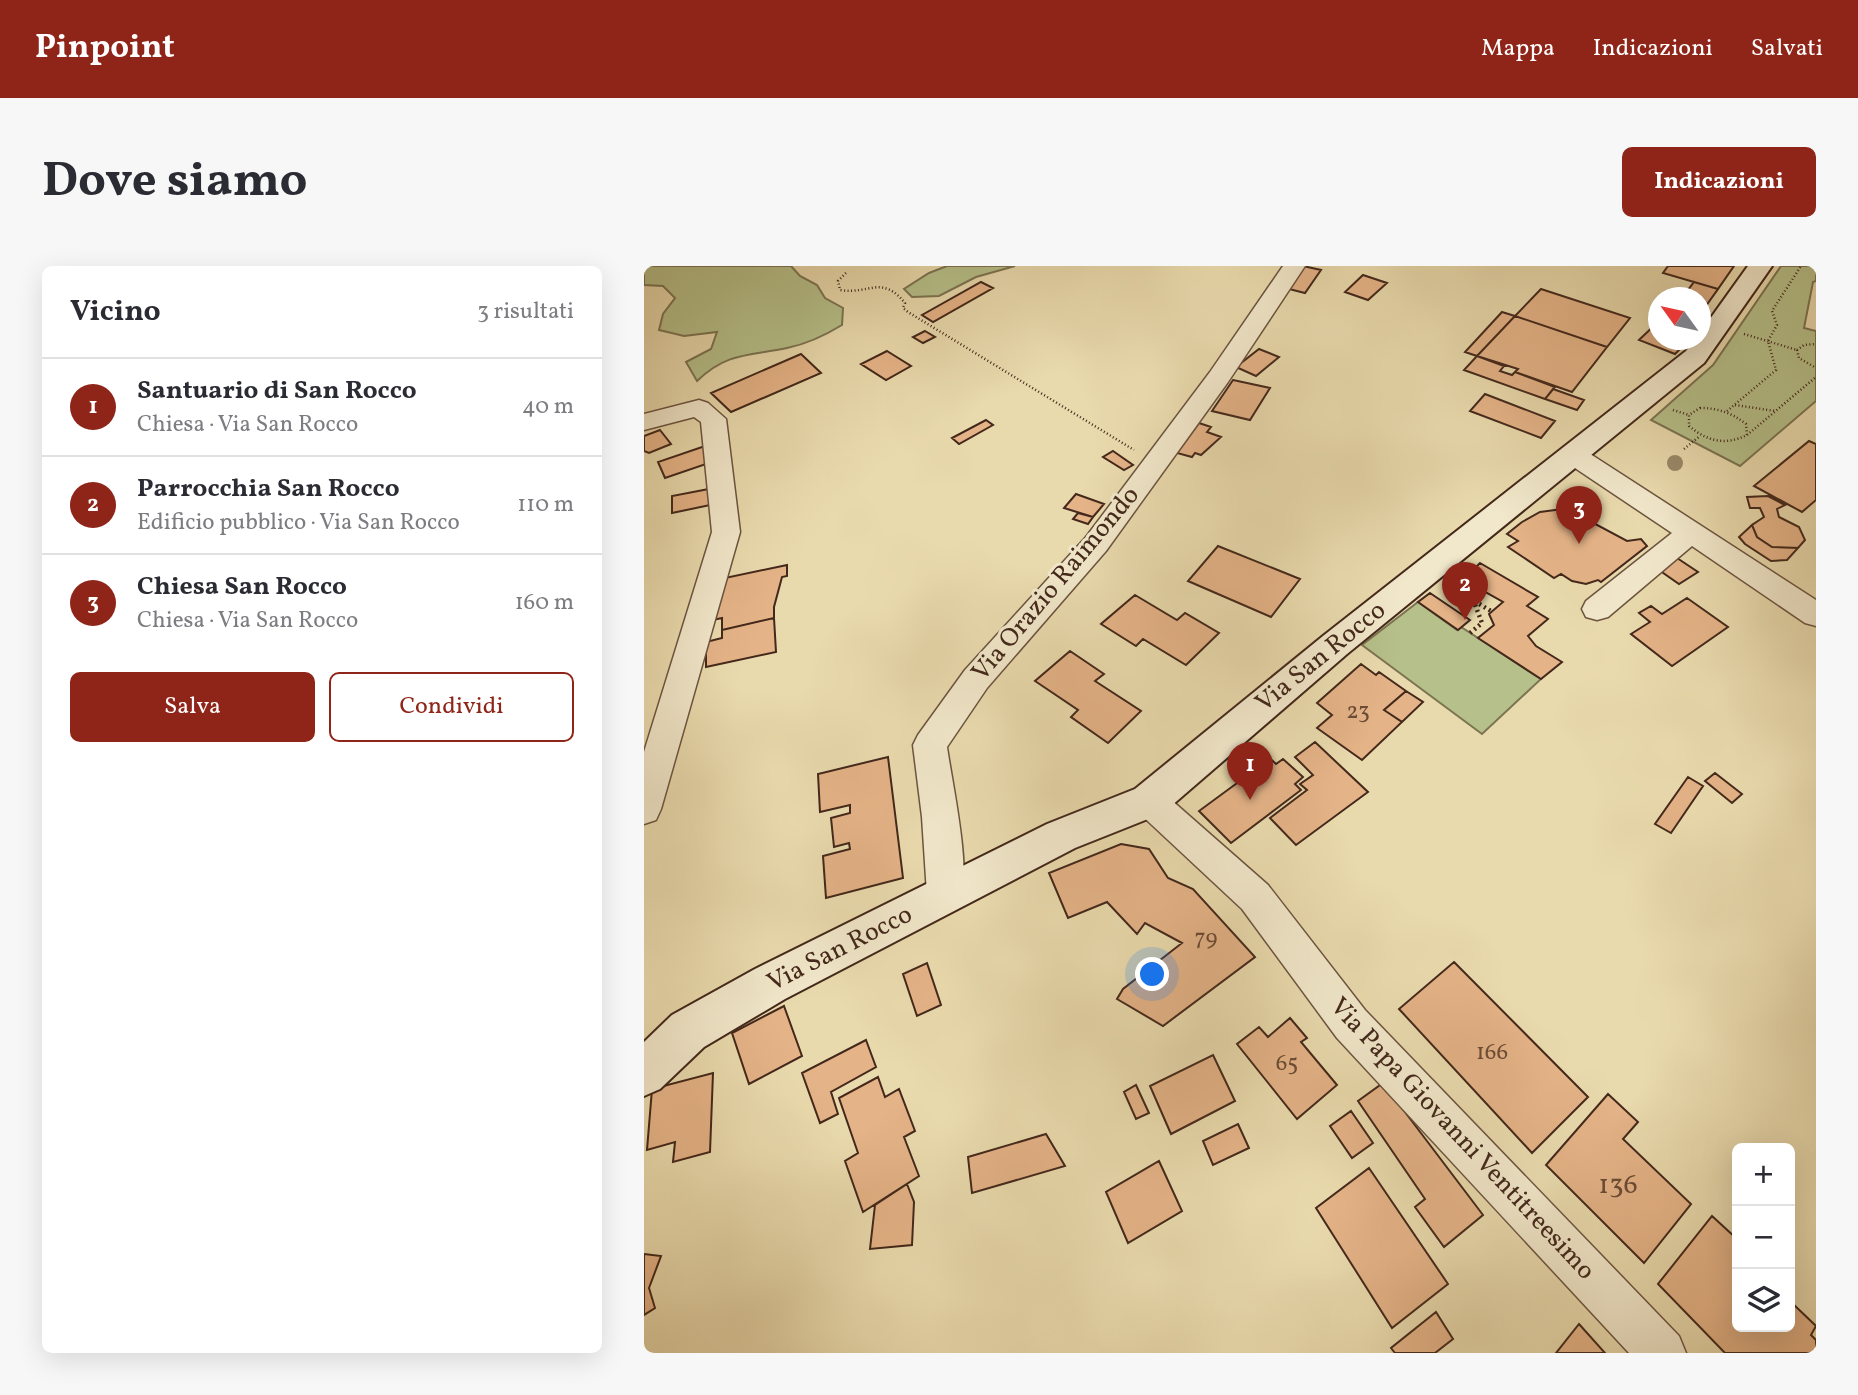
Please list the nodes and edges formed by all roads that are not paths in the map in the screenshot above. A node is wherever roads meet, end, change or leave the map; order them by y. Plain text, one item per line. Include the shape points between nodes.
1 (1294, 266) edge
2 (1760, 266) edge
3 (644, 422) edge
4 (1572, 454) junction
5 (1691, 532) junction
6 (1597, 609) dead end
7 (1816, 615) edge
8 (1149, 801) junction
9 (644, 809) edge
10 (946, 894) junction
11 (644, 1073) edge
12 (1662, 1353) edge

1 - 10 street, Via Orazio Raimondo via 1096,544 976,678 930,745
2 - 4 street, Via San Rocco via 1695,357
3 - 9 street via 699,408 713,419 726,532
4 - 5 street
4 - 8 street, Via San Rocco
5 - 6 street
5 - 7 street
8 - 10 street, Via San Rocco via 1061,836
8 - 12 street, Via Papa Giovanni Ventitreesimo via 1255,897 1351,1024
10 - 11 street, Via San Rocco via 688,1031

